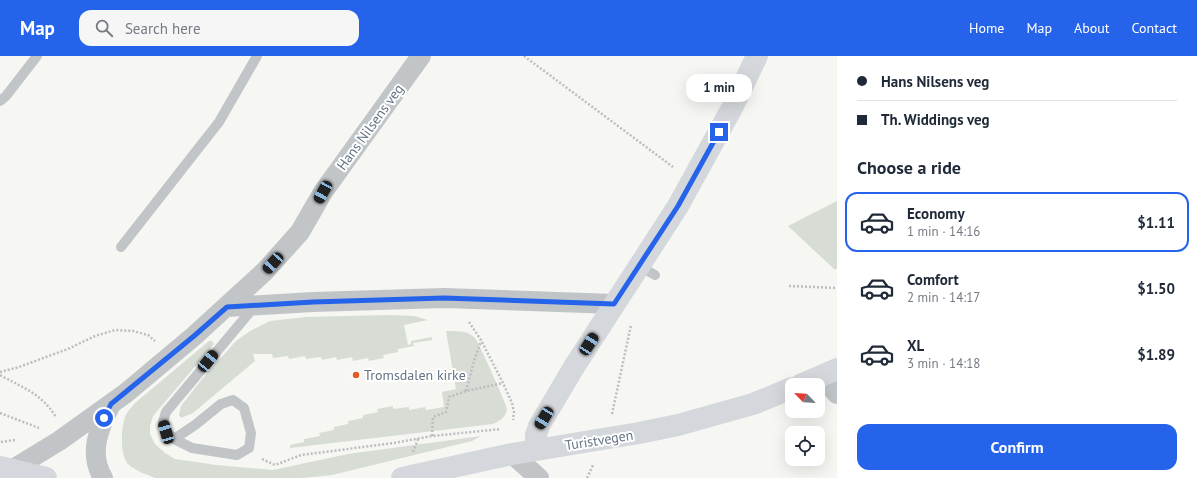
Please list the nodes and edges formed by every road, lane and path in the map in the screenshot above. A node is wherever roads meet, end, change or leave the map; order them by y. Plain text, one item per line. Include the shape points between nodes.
1 (37, 56) edge
2 (257, 56) edge
3 (421, 56) edge
4 (524, 56) edge
5 (757, 56) edge
6 (0, 101) edge
7 (693, 179) junction
8 (121, 247) dead end
9 (789, 286) dead end
10 (837, 288) edge
11 (454, 299) junction
12 (614, 304) junction
13 (256, 305) junction
14 (227, 307) junction
15 (631, 324) dead end
16 (481, 340) junction
17 (171, 355) junction
18 (0, 373) edge
19 (829, 373) edge
20 (817, 378) edge
21 (503, 383) junction
22 (466, 391) junction
23 (785, 391) edge
24 (837, 394) edge
25 (111, 404) junction
26 (0, 413) edge
27 (57, 418) dead end
28 (513, 420) dead end
29 (610, 420) dead end
30 (38, 428) dead end
31 (501, 429) dead end
32 (432, 436) junction
33 (174, 438) junction
34 (249, 448) junction
35 (536, 450) junction
36 (512, 454) junction
37 (594, 463) dead end
38 (6, 468) edge
39 (46, 478) edge
40 (103, 478) edge
41 (402, 478) edge
42 (539, 478) edge
43 (587, 478) edge

1 - 6 lane
2 - 8 lane via 219,122
3 - 14 street, Hans Nilsens veg via 323,192 300,232 265,271
4 - 7 path via 673,167
5 - 7 street
7 - 12 street via 664,229 647,271
9 - 10 path
11 - 12 street
11 - 13 street
11 - 16 path
12 - 35 street via 539,426
13 - 14 street
13 - 33 lane via 166,412 163,422 166,432
14 - 17 street, Hans Nilsens veg
15 - 29 path
16 - 21 path
16 - 22 path
17 - 18 path via 148,335 115,330
17 - 25 street
18 - 27 path via 42,399
19 - 20 street
19 - 24 street
21 - 22 path
21 - 28 path via 512,404
22 - 32 path via 449,397 446,412 433,417
23 - 35 street, Turistvegen via 753,404 678,425
25 - 38 street via 58,441
25 - 40 street via 98,434 97,469
26 - 30 path
31 - 32 path
32 - 34 path via 302,455 275,465 264,461
33 - 34 lane via 192,448 237,456
33 - 34 lane via 221,404 233,400 244,408 251,433
35 - 36 street, Turistvegen
36 - 41 street, Turistvegen
36 - 42 street
37 - 43 path
38 - 39 street

